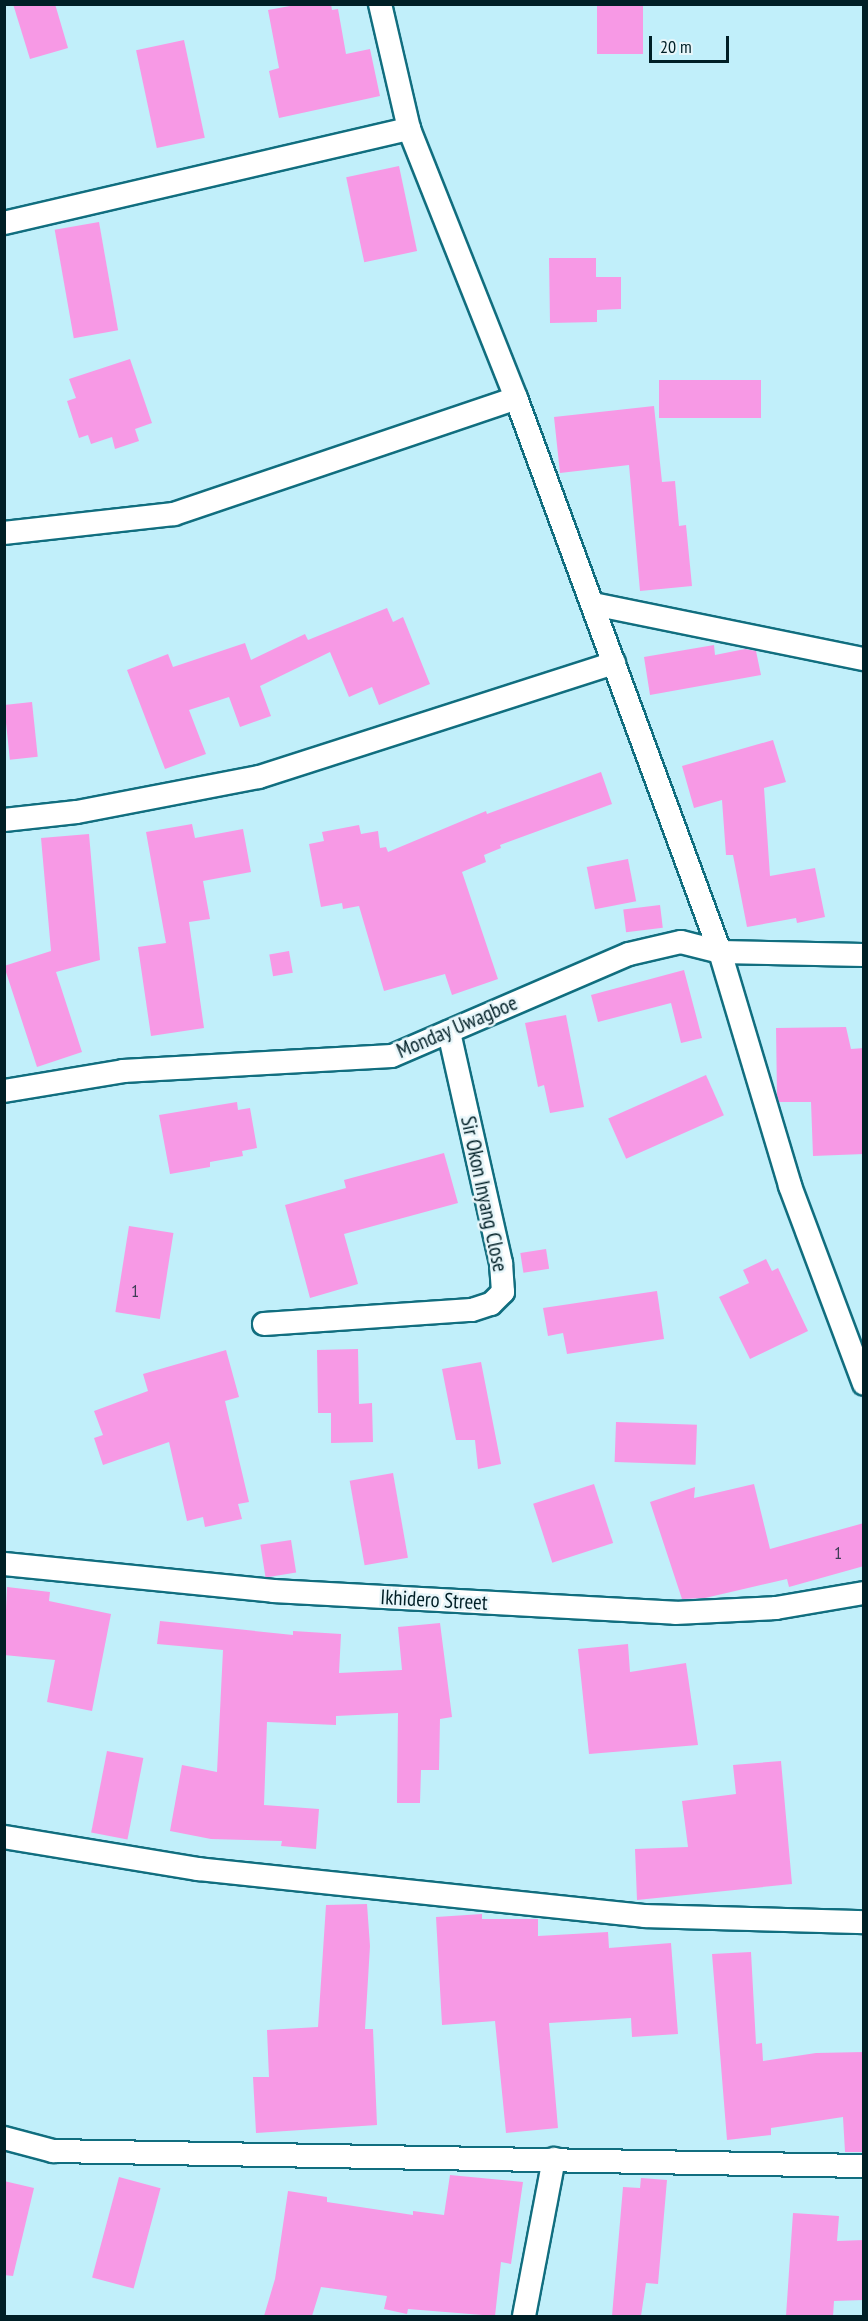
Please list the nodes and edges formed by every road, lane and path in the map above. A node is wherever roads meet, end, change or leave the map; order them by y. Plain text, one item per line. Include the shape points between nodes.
1 (380, 4) edge
2 (409, 129) junction
3 (4, 223) edge
4 (516, 398) junction
5 (4, 533) edge
6 (593, 604) junction
7 (864, 658) edge
8 (614, 663) junction
9 (4, 820) edge
10 (720, 952) junction
11 (864, 956) edge
12 (449, 1032) junction
13 (4, 1091) edge
14 (264, 1324) dead end
15 (864, 1384) edge
16 (4, 1564) edge
17 (864, 1593) edge
18 (4, 1837) edge
19 (864, 1922) edge
20 (4, 2138) edge
21 (554, 2159) junction
22 (864, 2166) edge
23 (524, 2316) edge

1 - 2 street
2 - 3 street
2 - 4 street
4 - 5 street via 174,513
4 - 6 street
6 - 7 street
6 - 8 street
8 - 9 street via 259,777 77,812
8 - 10 street
10 - 11 street, Monday Uwagboe
10 - 12 street, Monday Uwagboe via 681,942 629,954
10 - 15 street via 790,1186
12 - 13 street, Monday Uwagboe via 392,1056 123,1071
12 - 14 street, Sir Okon Inyang Close via 501,1263 503,1292 491,1304 472,1310
16 - 17 street, Ikhidero Street via 273,1591 675,1613 776,1608
18 - 19 street via 198,1869 645,1916
20 - 21 street via 53,2151
21 - 22 street
21 - 23 street

